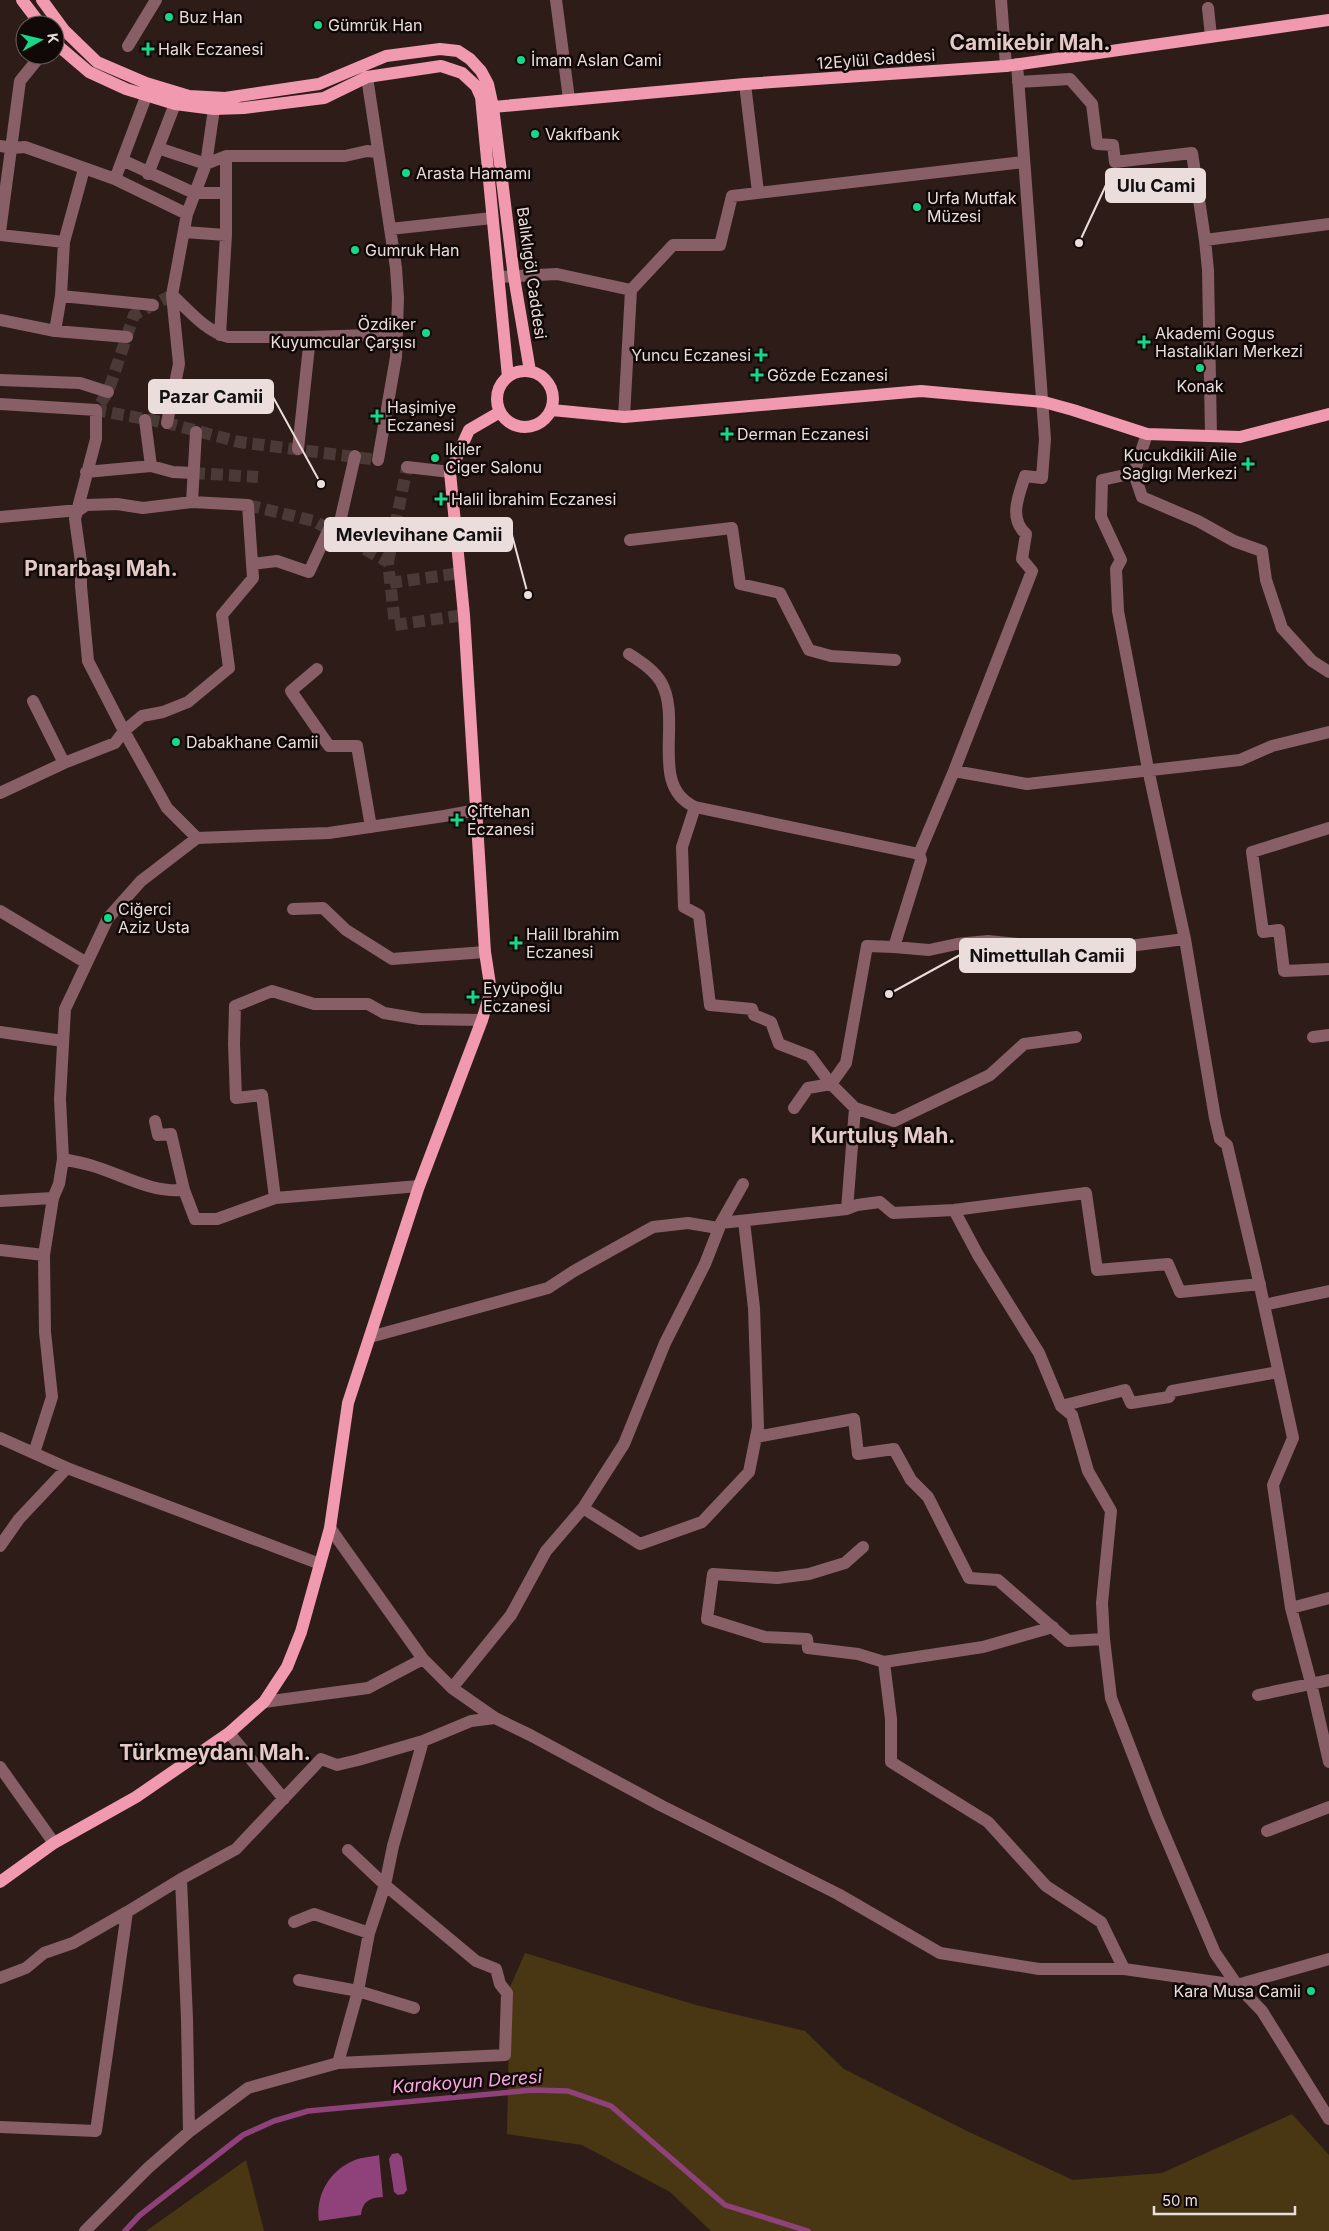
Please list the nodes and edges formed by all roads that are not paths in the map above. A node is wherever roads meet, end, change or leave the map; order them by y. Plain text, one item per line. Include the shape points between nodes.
1 (22, 0) edge
2 (42, 0) edge
3 (156, 0) edge
4 (556, 0) edge
5 (1001, 0) edge
6 (1208, 8) dead end
7 (33, 15) edge
8 (1329, 20) edge
9 (1211, 36) junction
10 (128, 46) dead end
11 (65, 52) edge
12 (33, 65) edge
13 (1011, 65) junction
14 (367, 77) junction
15 (1018, 82) junction
16 (745, 84) junction
17 (147, 94) junction
18 (569, 99) junction
19 (175, 104) junction
20 (487, 108) junction
21 (214, 109) junction
22 (6, 147) edge
23 (158, 148) junction
24 (377, 152) junction
25 (226, 156) junction
26 (122, 160) junction
27 (1024, 162) junction
28 (206, 164) junction
29 (84, 169) junction
30 (148, 174) junction
31 (115, 179) junction
32 (758, 192) junction
33 (194, 193) junction
34 (226, 193) junction
35 (187, 214) junction
36 (492, 218) junction
37 (1329, 224) edge
38 (390, 229) junction
39 (184, 232) junction
40 (0, 234) edge
41 (226, 235) junction
42 (1205, 240) junction
43 (64, 242) junction
44 (498, 277) junction
45 (514, 277) junction
46 (632, 290) junction
47 (172, 295) junction
48 (61, 296) junction
49 (153, 305) dead end
50 (0, 320) edge
51 (55, 331) junction
52 (397, 334) junction
53 (220, 335) junction
54 (127, 337) dead end
55 (310, 337) junction
56 (530, 371) junction
57 (508, 377) junction
58 (0, 380) edge
59 (108, 392) dead end
60 (1044, 402) junction
61 (0, 404) edge
62 (552, 410) junction
63 (500, 412) junction
64 (1329, 414) edge
65 (624, 417) junction
66 (145, 420) dead end
67 (167, 423) dead end
68 (196, 432) dead end
69 (1147, 434) junction
70 (1211, 436) junction
71 (298, 449) dead end
72 (355, 456) dead end
73 (378, 460) dead end
74 (151, 466) junction
75 (407, 467) dead end
76 (86, 472) junction
77 (450, 472) junction
78 (193, 473) junction
79 (1134, 473) junction
80 (192, 502) junction
81 (78, 510) junction
82 (0, 517) edge
83 (630, 540) dead end
84 (252, 564) junction
85 (629, 654) dead end
86 (895, 660) dead end
87 (317, 669) dead end
88 (1329, 672) edge
89 (33, 701) dead end
90 (124, 731) junction
91 (1329, 732) edge
92 (64, 762) junction
93 (1148, 770) junction
94 (954, 771) junction
95 (0, 793) edge
96 (695, 807) junction
97 (476, 810) junction
98 (371, 827) junction
99 (1329, 828) edge
100 (197, 838) junction
101 (919, 854) junction
102 (293, 909) dead end
103 (0, 911) edge
104 (1185, 939) junction
105 (894, 947) junction
106 (486, 952) junction
107 (85, 962) junction
108 (1329, 969) edge
109 (482, 1020) junction
110 (0, 1032) edge
111 (1329, 1035) edge
112 (1076, 1036) dead end
113 (1313, 1037) dead end
114 (63, 1041) junction
115 (831, 1084) junction
116 (794, 1108) dead end
117 (855, 1108) junction
118 (156, 1121) dead end
119 (62, 1159) junction
120 (743, 1184) dead end
121 (419, 1186) junction
122 (184, 1190) junction
123 (53, 1198) junction
124 (275, 1198) junction
125 (0, 1201) edge
126 (847, 1209) junction
127 (954, 1210) junction
128 (744, 1221) junction
129 (720, 1226) junction
130 (0, 1250) edge
131 (44, 1255) junction
132 (1260, 1284) junction
133 (1329, 1291) edge
134 (1264, 1305) junction
135 (370, 1337) junction
136 (1278, 1372) junction
137 (1061, 1406) junction
138 (756, 1437) junction
139 (0, 1438) edge
140 (34, 1453) junction
141 (67, 1468) junction
142 (583, 1508) junction
143 (330, 1528) junction
144 (0, 1546) edge
145 (863, 1547) dead end
146 (320, 1564) junction
147 (1329, 1598) edge
148 (1291, 1608) junction
149 (1053, 1627) junction
150 (1104, 1639) junction
151 (423, 1659) junction
152 (884, 1662) junction
153 (1329, 1680) edge
154 (1312, 1683) junction
155 (452, 1688) junction
156 (1258, 1695) dead end
157 (264, 1702) junction
158 (494, 1718) junction
159 (229, 1733) junction
160 (423, 1741) junction
161 (1329, 1762) edge
162 (0, 1767) edge
163 (284, 1799) junction
164 (1329, 1807) edge
165 (1267, 1830) dead end
166 (54, 1843) junction
167 (348, 1850) dead end
168 (180, 1879) junction
169 (0, 1882) edge
170 (385, 1885) junction
171 (127, 1912) junction
172 (294, 1922) dead end
173 (369, 1933) junction
174 (1329, 1959) edge
175 (1124, 1969) junction
176 (0, 1978) edge
177 (299, 1980) dead end
178 (1237, 1985) junction
179 (358, 1991) junction
180 (414, 2008) dead end
181 (338, 2063) junction
182 (1329, 2119) edge
183 (0, 2127) edge
184 (189, 2132) junction
185 (85, 2231) edge

1 - 7 main road
2 - 20 main road, Balıklıgöl Caddesi via 64,30 97,62 146,83 189,96 225,98 319,84 386,56 440,49 458,51 481,71 488,84
3 - 10 street
4 - 18 street
5 - 13 street
6 - 9 street
8 - 9 main road, 12Eylül Caddesi
9 - 13 main road, 12Eylül Caddesi
11 - 17 main road, Balıklıgöl Caddesi via 89,72 126,89
12 - 22 street via 20,81
13 - 15 street
13 - 16 main road, 12Eylül Caddesi
14 - 20 main road, Balıklıgöl Caddesi via 450,67 470,78
14 - 21 main road, Balıklıgöl Caddesi via 324,98
14 - 24 street
15 - 27 street
15 - 42 street via 1070,78 1092,104 1097,144 1113,145 1115,162 1192,153
16 - 18 main road, 12Eylül Caddesi
16 - 32 street
17 - 19 main road, Balıklıgöl Caddesi
17 - 26 street
18 - 20 main road, 12Eylül Caddesi
19 - 21 main road, Balıklıgöl Caddesi
19 - 23 street
20 - 36 main road, Balıklıgöl Caddesi
20 - 45 main road, Balıklıgöl Caddesi
21 - 28 street
22 - 29 street via 25,147
22 - 40 street
23 - 28 street
23 - 30 street
24 - 25 street via 345,156
24 - 38 street
25 - 28 street
25 - 34 street
26 - 30 street
26 - 31 street
27 - 32 street
27 - 60 street
28 - 33 street
29 - 31 street
29 - 43 street
30 - 33 street
31 - 35 street
32 - 46 street via 732,196 720,245 673,244
33 - 34 street
33 - 35 street
34 - 41 street
35 - 39 street
36 - 38 street
36 - 44 main road, Balıklıgöl Caddesi
37 - 42 street
38 - 52 street via 396,268
39 - 41 street
39 - 47 street
40 - 43 street
41 - 53 street
42 - 70 street
43 - 48 street
44 - 45 street
44 - 57 main road, Balıklıgöl Caddesi
45 - 46 street via 558,274
45 - 56 main road, Balıklıgöl Caddesi
46 - 65 street
47 - 53 street
47 - 67 street via 179,364
48 - 49 street
48 - 51 street
50 - 51 street
51 - 54 street
52 - 55 street
52 - 73 street
53 - 55 street
55 - 71 street
56 - 57 main road
56 - 62 main road via 539,374 550,386
57 - 63 main road via 498,390
58 - 59 street via 80,383
60 - 65 main road via 921,391
60 - 69 main road
60 - 94 street via 1042,478 1025,476 1015,506 1019,528 1026,534 1022,559 1032,570
61 - 76 street via 96,410 96,439
62 - 63 main road via 532,428 513,425
62 - 65 main road
63 - 77 main road via 469,430
64 - 70 main road via 1240,437
66 - 74 street
68 - 78 street
69 - 70 main road
69 - 79 street
72 - 84 street via 333,532 309,572 277,561
74 - 76 street
74 - 78 street
75 - 77 street
76 - 81 street
77 - 97 main road via 464,615
78 - 80 street
79 - 88 street via 1142,497 1262,551 1266,580 1282,628 1312,661
79 - 93 street via 1102,480 1101,517 1121,560 1116,569 1118,611
80 - 81 street via 143,508 117,504 86,505
80 - 84 street via 248,505
81 - 82 street
81 - 90 street via 75,519 88,661
83 - 86 street via 732,528 740,584 780,593 809,650 830,656
84 - 90 street via 253,578 222,615 229,668 188,702 142,716
85 - 96 street via 662,682 668,706 670,775 682,801
87 - 98 street via 291,691 329,746 357,746
89 - 92 street
90 - 92 street via 115,743
90 - 100 street via 167,808
91 - 93 street via 1272,746 1240,760
92 - 95 street
93 - 94 street via 1027,784
93 - 104 street
94 - 101 street
96 - 101 street
96 - 115 street via 682,847 684,907 699,914 710,1004 752,1008 754,1015 771,1022 779,1044 810,1056
97 - 98 street
97 - 106 main road
98 - 100 street via 329,833
99 - 108 street via 1252,852 1263,932 1278,930 1284,971
100 - 107 street via 141,881 108,918
101 - 105 street via 921,860
102 - 106 street via 323,908 346,930 392,959
103 - 107 street
104 - 105 street via 1089,951 988,941 929,950
104 - 132 street via 1215,1118 1220,1139 1227,1145
105 - 115 street via 867,946 846,1063
106 - 109 main road via 491,991
107 - 114 street via 65,1009
109 - 121 main road
109 - 124 street via 420,1019 384,1013 368,1004 314,1004 272,991 235,1006 236,1098 262,1095
110 - 114 street
111 - 113 street
112 - 117 street via 1024,1044 990,1075 894,1121
114 - 119 street via 60,1099
115 - 116 street via 808,1088
115 - 117 street
117 - 126 street
118 - 122 street via 158,1135 171,1134
119 - 122 street via 94,1166 133,1182 172,1191
119 - 123 street via 59,1184
120 - 129 street
121 - 124 street
121 - 135 main road
122 - 124 street via 195,1219 217,1219
123 - 125 street
123 - 131 street
126 - 127 street via 880,1202 893,1213
126 - 128 street
127 - 132 street via 1086,1193 1097,1270 1168,1264 1180,1292
127 - 137 street via 1039,1353
128 - 129 street
128 - 138 street via 754,1308
129 - 135 street via 688,1223 653,1227 548,1288
129 - 142 street via 665,1343 624,1444
130 - 131 street
131 - 140 street via 45,1332 52,1397
132 - 134 street
133 - 134 street
134 - 136 street
135 - 143 main road via 348,1403
136 - 137 street via 1172,1391 1169,1397 1131,1403 1124,1390
136 - 148 street via 1293,1438 1274,1485
137 - 150 street via 1072,1415 1088,1471 1112,1511 1102,1603
138 - 142 street via 749,1472 702,1522 640,1544
138 - 149 street via 854,1419 858,1454 894,1449 911,1480 928,1497 969,1578 998,1580
139 - 140 street
140 - 141 street
141 - 144 street via 19,1519
141 - 146 street
142 - 155 street via 546,1551 512,1615
143 - 146 main road
143 - 151 street
145 - 152 street via 845,1563 809,1574 778,1578 713,1574 707,1619 765,1637 807,1639 808,1648 858,1654
146 - 157 main road via 301,1632 287,1667
147 - 148 street
148 - 154 street
149 - 150 street via 1068,1641
149 - 152 street via 982,1647
150 - 178 street via 1111,1698 1157,1817 1215,1952
151 - 155 street
151 - 157 street via 368,1688
152 - 175 street via 892,1719 891,1762 988,1822 1046,1886 1101,1922
153 - 154 street
154 - 156 street
154 - 161 street
155 - 158 street
157 - 159 main road
158 - 160 street via 471,1721
158 - 175 street via 838,1894 940,1952 1039,1968
159 - 163 street
159 - 166 main road via 136,1797
160 - 163 street via 337,1765 321,1759
160 - 170 street
162 - 166 street
163 - 168 street via 236,1849
164 - 165 street
166 - 169 main road
167 - 170 street
168 - 171 street
168 - 184 street
170 - 173 street
170 - 181 street via 476,1961 496,1969 500,1984 507,1993 505,2055
171 - 176 street via 72,1943 44,1953 26,1968
171 - 183 street via 96,2130
172 - 173 street via 314,1914
173 - 179 street
174 - 178 street
175 - 178 street
177 - 179 street
178 - 182 street via 1262,2011
179 - 180 street
179 - 181 street
181 - 184 street via 248,2088
184 - 185 street

